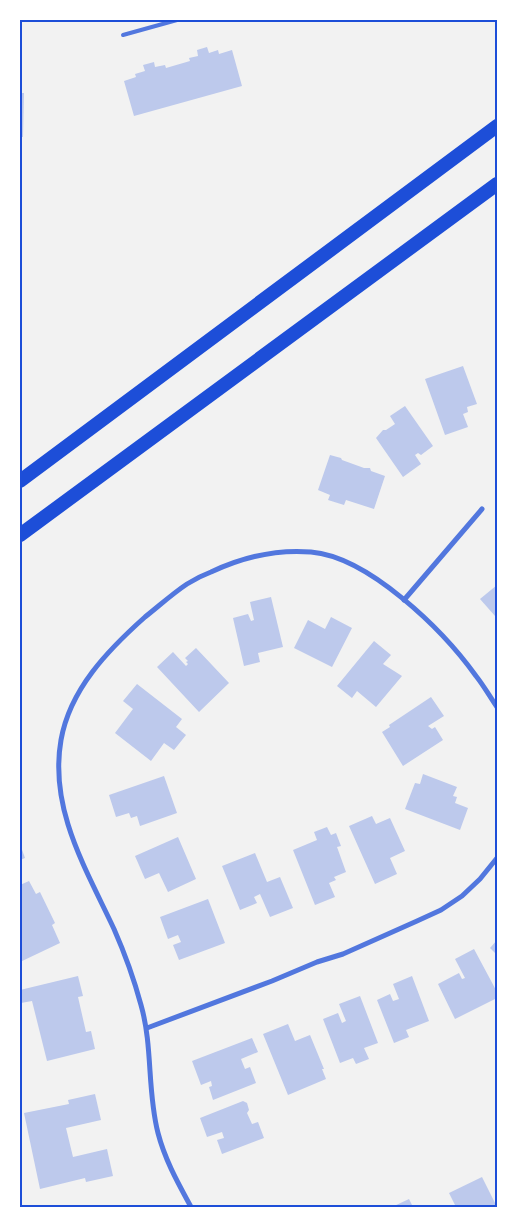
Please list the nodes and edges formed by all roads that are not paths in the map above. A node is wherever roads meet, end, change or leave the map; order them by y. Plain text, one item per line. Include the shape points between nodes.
1 (177, 20) edge
2 (123, 35) dead end
3 (497, 126) edge
4 (497, 184) edge
5 (20, 481) edge
6 (482, 509) dead end
7 (20, 535) edge
8 (404, 600) junction
9 (497, 707) edge
10 (497, 858) edge
11 (146, 1028) junction
12 (191, 1207) edge

1 - 2 lane
3 - 5 highway
4 - 7 highway
6 - 8 street
8 - 9 street via 450,643
8 - 11 street via 353,566 312,552 273,553 234,561 189,582 123,637 91,673 78,694 61,740 63,809 76,851 131,971
10 - 11 street via 462,896 441,910 343,954
11 - 12 street via 158,1133 174,1177

